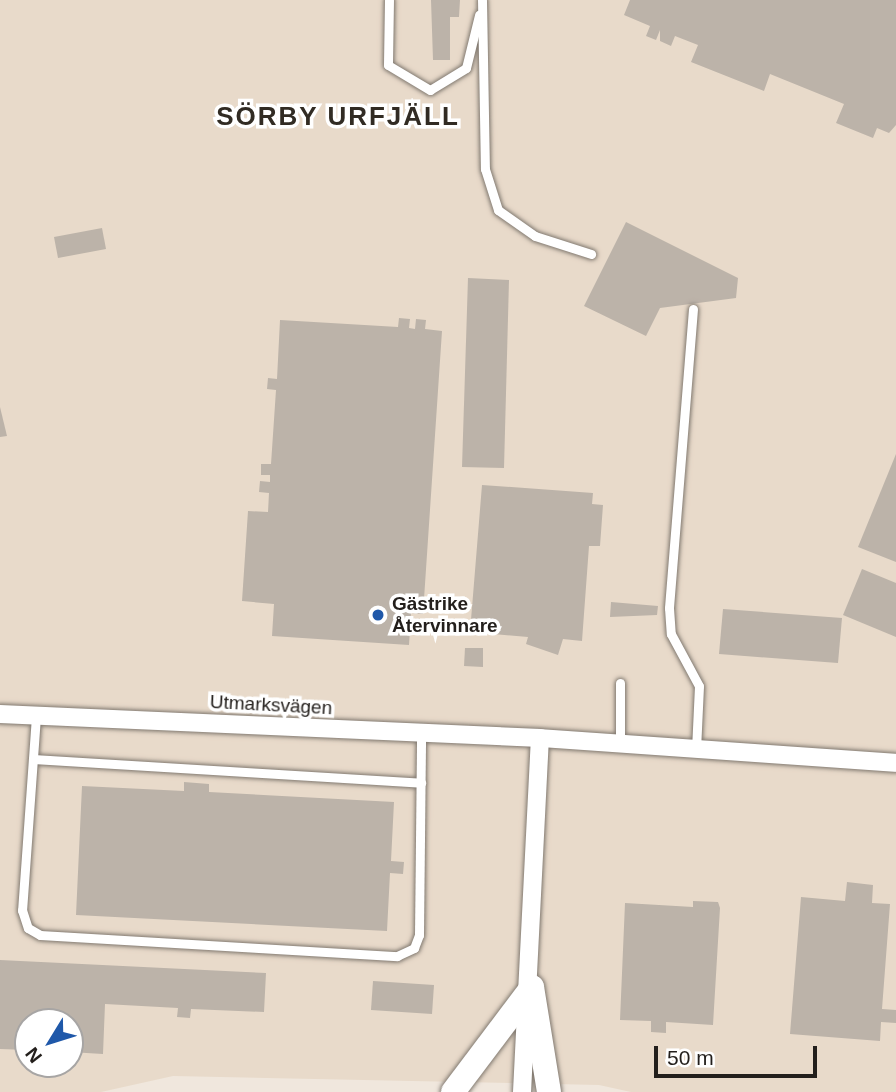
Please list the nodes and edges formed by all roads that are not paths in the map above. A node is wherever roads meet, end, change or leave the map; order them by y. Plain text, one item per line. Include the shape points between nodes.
1 (389, 0) edge
2 (482, 2) edge
3 (591, 254) dead end
4 (693, 309) dead end
5 (620, 683) dead end
6 (0, 714) edge
7 (36, 716) junction
8 (421, 733) junction
9 (540, 738) junction
10 (621, 746) junction
11 (696, 749) junction
12 (33, 759) junction
13 (896, 763) edge
14 (421, 783) junction
15 (532, 987) junction
16 (453, 1092) edge
17 (522, 1092) edge
18 (549, 1092) edge

1 - 2 lane via 388,65 430,90 466,68
2 - 3 lane via 485,169 498,210 535,236
4 - 11 lane via 669,608 671,634 699,686
5 - 10 lane
6 - 7 street, Utmarksvägen
7 - 8 street, Utmarksvägen
7 - 12 lane
8 - 9 street, Utmarksvägen
8 - 14 lane
9 - 10 street, Utmarksvägen
9 - 15 street
10 - 11 street, Utmarksvägen
11 - 13 street, Utmarksvägen
12 - 14 lane
12 - 14 lane via 23,911 28,928 67,936 397,956 414,948 419,935
15 - 16 main road
15 - 17 street
15 - 18 main road

